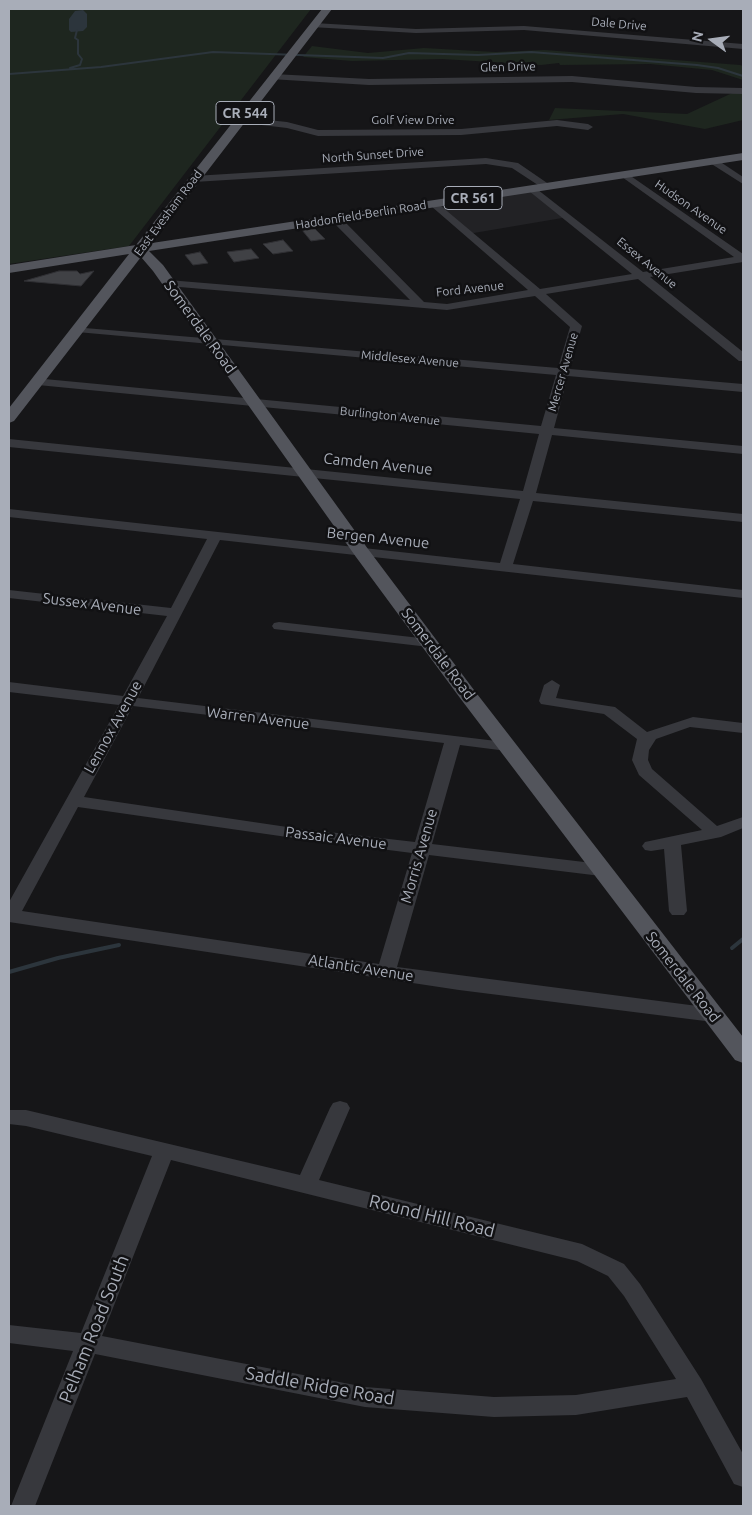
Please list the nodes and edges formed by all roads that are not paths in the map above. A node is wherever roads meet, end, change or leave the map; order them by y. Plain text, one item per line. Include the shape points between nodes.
1 (326, 9) edge
2 (314, 25) junction
3 (743, 46) edge
4 (272, 77) junction
5 (743, 90) edge
6 (239, 120) junction
7 (588, 127) dead end
8 (743, 156) edge
9 (713, 161) junction
10 (625, 176) junction
11 (194, 179) junction
12 (743, 181) edge
13 (548, 187) junction
14 (533, 189) junction
15 (435, 204) junction
16 (336, 219) junction
17 (152, 234) junction
18 (187, 242) junction
19 (140, 249) junction
20 (86, 257) junction
21 (743, 259) edge
22 (9, 269) edge
23 (121, 273) junction
24 (642, 276) junction
25 (168, 283) junction
26 (538, 294) junction
27 (422, 306) junction
28 (77, 329) junction
29 (209, 339) junction
30 (743, 358) edge
31 (563, 373) junction
32 (38, 381) junction
33 (743, 388) edge
34 (254, 402) junction
35 (9, 418) edge
36 (547, 431) junction
37 (9, 443) edge
38 (743, 450) edge
39 (304, 474) junction
40 (528, 496) junction
41 (9, 513) edge
42 (743, 518) edge
43 (215, 537) junction
44 (362, 553) junction
45 (505, 568) junction
46 (9, 594) edge
47 (743, 594) edge
48 (176, 613) junction
49 (279, 626) dead end
50 (429, 643) junction
51 (552, 685) dead end
52 (9, 687) edge
53 (126, 702) junction
54 (743, 728) edge
55 (647, 739) junction
56 (453, 740) junction
57 (507, 746) junction
58 (72, 801) junction
59 (743, 822) edge
60 (715, 833) junction
61 (672, 842) junction
62 (651, 846) dead end
63 (421, 848) junction
64 (601, 870) junction
65 (678, 911) dead end
66 (9, 916) edge
67 (386, 972) junction
68 (713, 1015) junction
69 (743, 1054) edge
70 (340, 1108) dead end
71 (9, 1117) edge
72 (164, 1151) junction
73 (306, 1185) junction
74 (9, 1334) edge
75 (88, 1343) junction
76 (693, 1386) junction
77 (743, 1476) edge
78 (23, 1506) edge

1 - 2 main road, East Evesham Road / CR 544
2 - 3 street, Dale Drive via 416,31 524,28
2 - 4 main road, East Evesham Road / CR 544
4 - 5 street, Glen Drive via 359,82 572,79 696,90
4 - 6 main road, East Evesham Road / CR 544
6 - 7 street, Golf View Drive via 323,133 461,132 557,123
6 - 11 main road, East Evesham Road / CR 544
8 - 9 main road, Haddonfield-Berlin Road / CR 561
9 - 10 main road, Haddonfield-Berlin Road / CR 561
9 - 12 street
10 - 13 main road, Haddonfield-Berlin Road / CR 561
10 - 21 street, Hudson Avenue
11 - 13 street, North Sunset Drive via 486,161 515,165
11 - 17 main road, East Evesham Road / CR 544
13 - 14 main road, Haddonfield-Berlin Road / CR 561
14 - 15 main road, Haddonfield-Berlin Road / CR 561
14 - 24 street, Essex Avenue
15 - 16 main road, Haddonfield-Berlin Road / CR 561
15 - 26 street, Mercer Avenue
16 - 18 main road, Haddonfield-Berlin Road / CR 561
16 - 27 street
17 - 18 main road via 163,240
17 - 19 main road, East Evesham Road / CR 544
18 - 19 main road, Haddonfield-Berlin Road / CR 561
19 - 20 main road, Haddonfield-Berlin Road / CR 561
19 - 23 main road, East Evesham Road / CR 544
19 - 25 main road, Somerdale Road
20 - 22 main road, Haddonfield-Berlin Road / CR 561
20 - 23 main road via 98,256 120,262
21 - 24 street, Ford Avenue
23 - 28 main road, East Evesham Road / CR 544
24 - 26 street, Ford Avenue
24 - 30 street, Essex Avenue
25 - 27 street, Ford Avenue
25 - 29 main road, Somerdale Road
26 - 27 street, Ford Avenue via 461,306
26 - 31 street, Mercer Avenue via 576,326
28 - 29 street, Middlesex Avenue
28 - 32 main road, East Evesham Road / CR 544
29 - 31 street, Middlesex Avenue
29 - 34 main road, Somerdale Road
31 - 33 street, Middlesex Avenue
31 - 36 street, Mercer Avenue
32 - 34 street, Burlington Avenue
32 - 35 main road, East Evesham Road / CR 544
34 - 36 street, Burlington Avenue
34 - 39 main road, Somerdale Road
36 - 38 street, Burlington Avenue
36 - 40 street, Mercer Avenue
37 - 39 street, Camden Avenue
39 - 40 street, Camden Avenue
39 - 44 main road, Somerdale Road
40 - 42 street, Camden Avenue
40 - 45 street, Mercer Avenue
41 - 43 street, Bergen Avenue
43 - 44 street, Bergen Avenue
43 - 48 street, Lennox Avenue
44 - 45 street, Bergen Avenue
44 - 50 main road, Somerdale Road
45 - 47 street, Bergen Avenue
46 - 48 street, Sussex Avenue
48 - 53 street, Lennox Avenue
49 - 50 street
50 - 57 main road, Somerdale Road
51 - 55 street via 548,701 609,710
52 - 53 street, Warren Avenue
53 - 56 street, Warren Avenue
53 - 58 street, Lennox Avenue
54 - 55 street via 693,722
55 - 60 street via 640,760 645,771
56 - 57 street, Warren Avenue
56 - 63 street, Morris Avenue
57 - 64 main road, Somerdale Road
58 - 63 street, Passaic Avenue
58 - 66 street, Lennox Avenue
59 - 60 street
60 - 61 street
61 - 62 street
61 - 65 street
63 - 64 street, Passaic Avenue
63 - 67 street, Morris Avenue
64 - 68 main road, Somerdale Road
66 - 67 street, Atlantic Avenue
67 - 68 street, Atlantic Avenue
68 - 69 main road, Somerdale Road
70 - 73 street
71 - 72 street, Round Hill Road via 26,1118
72 - 73 street, Round Hill Road
72 - 75 street, Pelham Road South
73 - 76 street, Round Hill Road via 582,1253 604,1263 616,1270 632,1290
74 - 75 street, Saddle Ridge Road
75 - 76 street, Saddle Ridge Road via 365,1397 494,1407 576,1405
75 - 78 street, Pelham Road South
76 - 77 street, Round Hill Road

